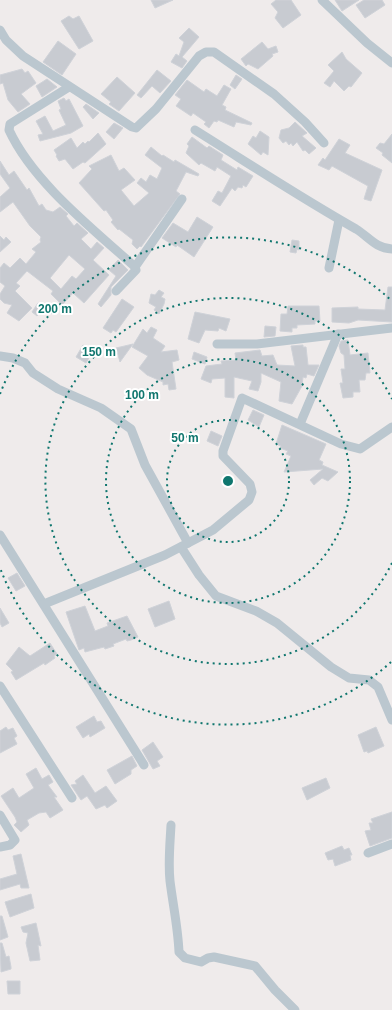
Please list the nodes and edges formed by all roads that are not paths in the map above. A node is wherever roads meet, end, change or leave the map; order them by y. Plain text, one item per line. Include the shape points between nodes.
1 (322, 0) edge
2 (0, 30) edge
3 (392, 63) edge
4 (69, 87) junction
5 (195, 130) dead end
6 (324, 143) dead end
7 (182, 199) dead end
8 (339, 220) junction
9 (392, 249) edge
10 (135, 267) junction
11 (329, 268) dead end
12 (116, 291) dead end
13 (392, 328) edge
14 (338, 334) junction
15 (217, 344) dead end
16 (0, 356) edge
17 (300, 424) junction
18 (392, 427) edge
19 (0, 535) edge
20 (184, 545) junction
21 (44, 604) junction
22 (0, 686) edge
23 (392, 720) edge
24 (144, 765) dead end
25 (72, 798) dead end
26 (0, 815) edge
27 (171, 825) dead end
28 (392, 844) edge
29 (0, 847) edge
30 (368, 853) dead end
31 (295, 1010) edge

1 - 3 street
2 - 4 street via 6,40 23,56
4 - 6 street via 136,128 156,109 199,56 206,52 214,52 274,94
4 - 10 street via 10,124 9,130 33,169 84,221
5 - 8 street
7 - 10 street
8 - 9 street via 362,233 376,245
8 - 11 street
10 - 12 street via 136,270
13 - 14 street
14 - 15 street via 257,344
14 - 17 street
16 - 20 street via 25,363 33,373 58,388 102,408 131,429 145,466
17 - 18 street via 341,444 360,449
17 - 20 street via 242,398 223,456 250,484 252,492 249,500 213,530
19 - 21 street
20 - 21 street via 165,556
20 - 23 street via 199,576 216,596 256,611 277,623 331,667 349,678 369,680 378,687
21 - 24 street
22 - 25 street
26 - 29 street via 15,840 12,844
27 - 31 street via 170,880 179,952 185,958 201,962 214,957 255,966
28 - 30 street

